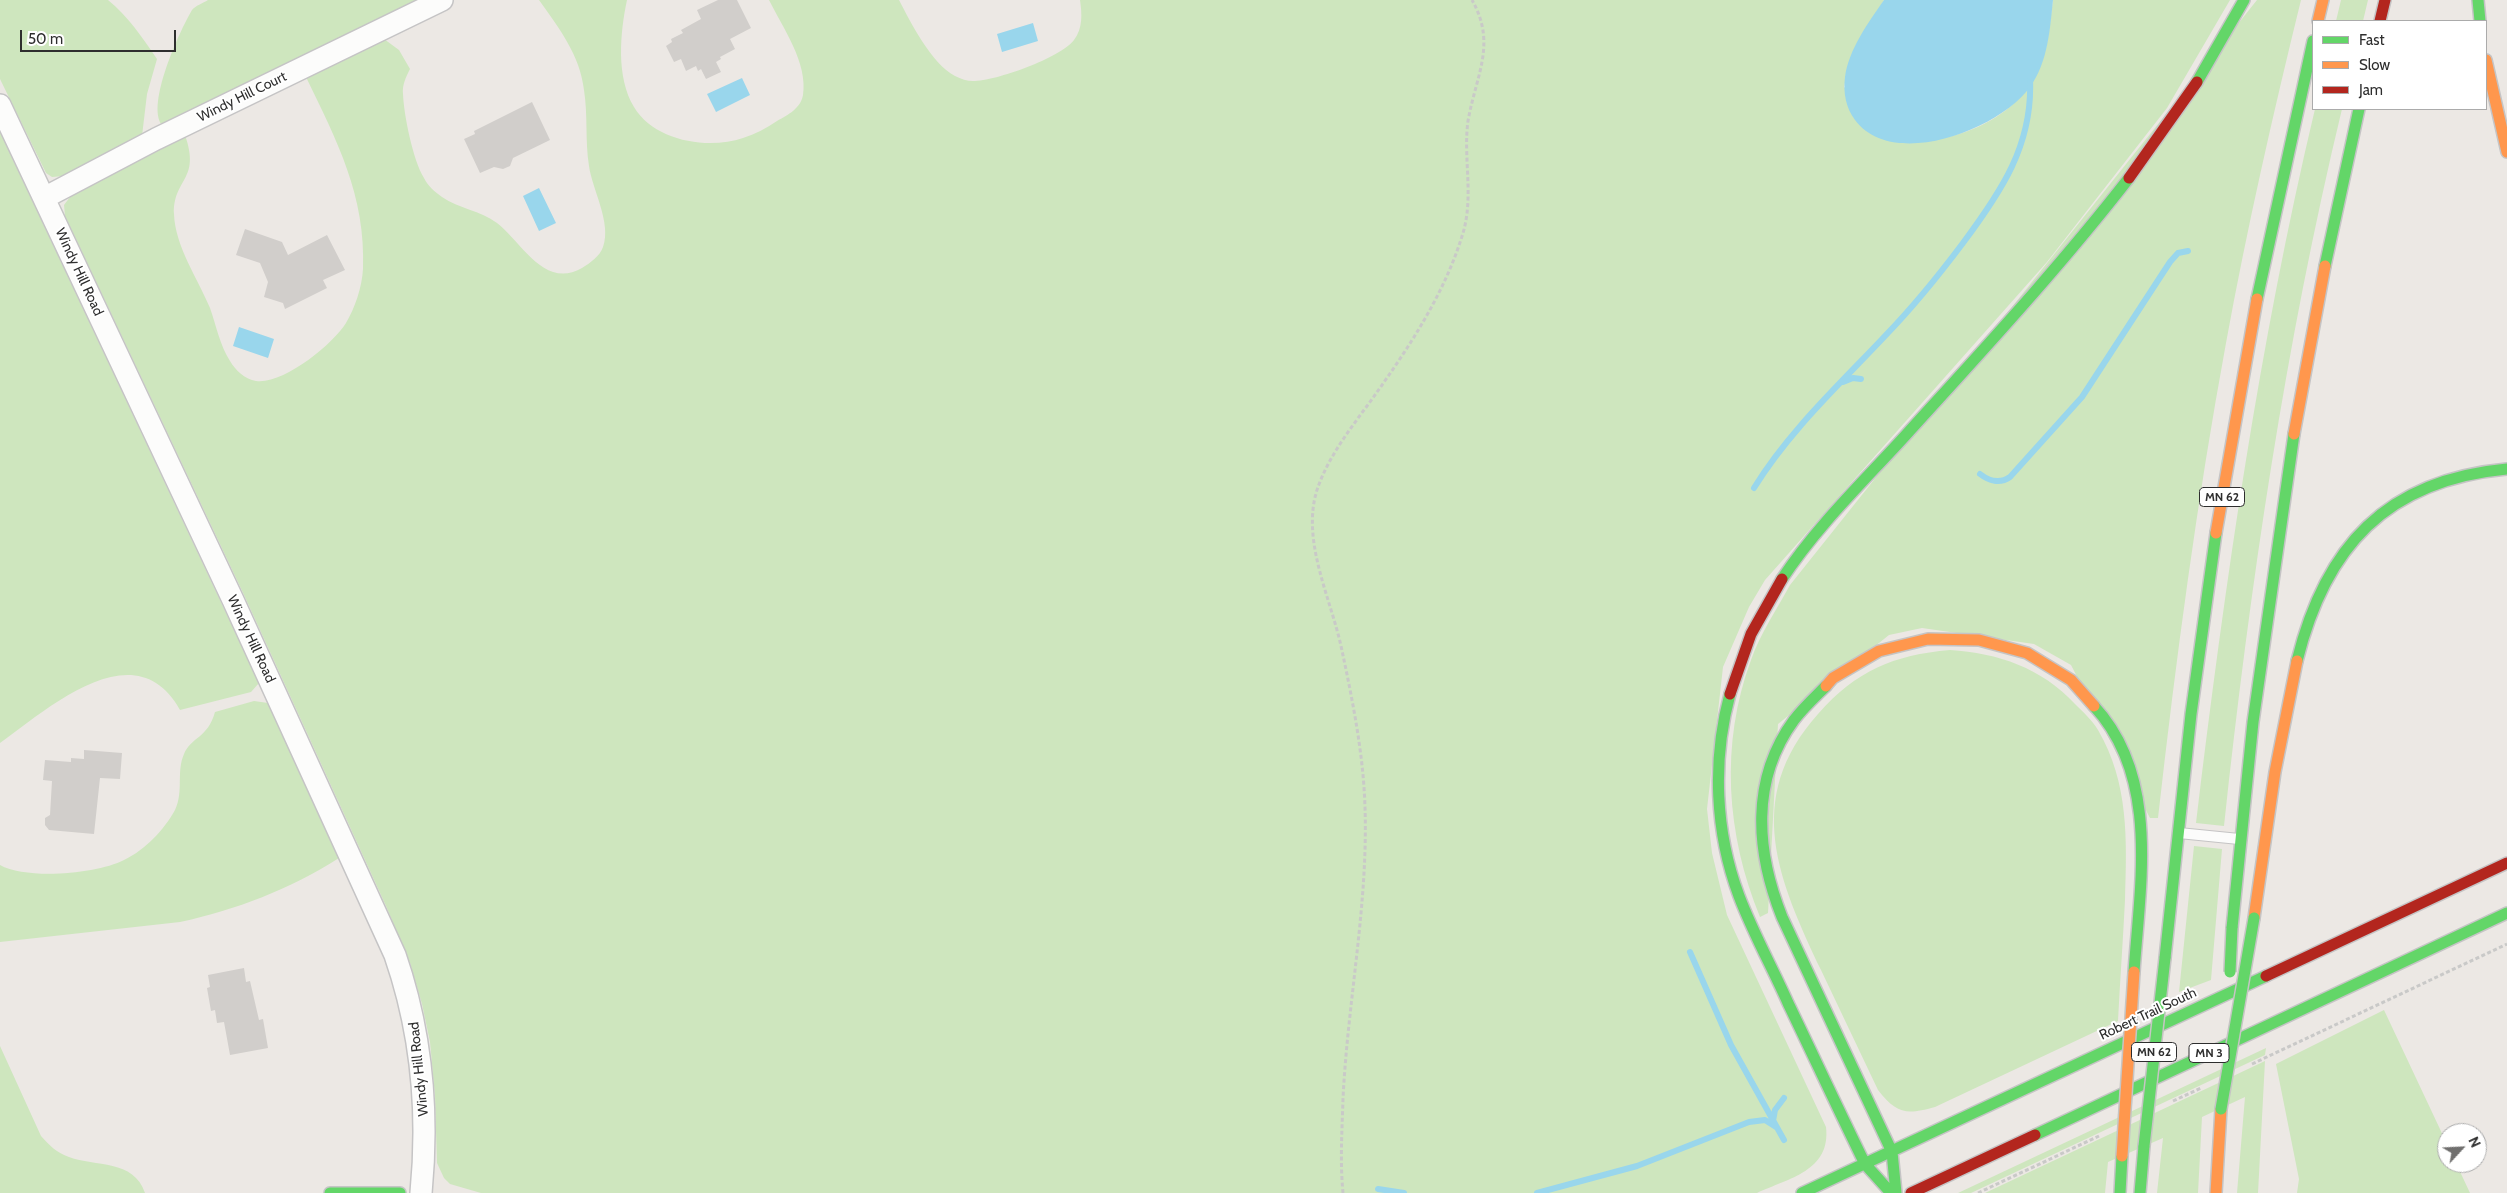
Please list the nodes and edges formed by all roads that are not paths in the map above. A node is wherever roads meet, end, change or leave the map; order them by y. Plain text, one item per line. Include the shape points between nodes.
1 (442, 0) edge
2 (2244, 0) edge
3 (2323, 0) edge
4 (2385, 0) edge
5 (2478, 0) edge
6 (2318, 20) edge
7 (2380, 20) edge
8 (2480, 20) edge
9 (2312, 45) edge
10 (2487, 64) edge
11 (0, 106) edge
12 (2359, 110) edge
13 (2507, 152) edge
14 (44, 198) junction
15 (2507, 469) edge
16 (2178, 833) junction
17 (2240, 839) junction
18 (2507, 863) edge
19 (2507, 913) edge
20 (2221, 1108) junction
21 (1892, 1152) junction
22 (1865, 1164) junction
23 (330, 1193) edge
24 (400, 1193) edge
25 (421, 1193) edge
26 (1802, 1193) edge
27 (1891, 1193) edge
28 (1896, 1193) edge
29 (1911, 1193) edge
30 (2120, 1193) edge
31 (2140, 1193) edge
32 (2216, 1193) edge

1 - 14 street, Windy Hill Court via 156,139
2 - 22 main road via 2177,115 2106,210 1794,561 1760,612 1735,671 1722,719 1719,773 1724,841 1733,878
3 - 6 main road
4 - 7 main road
5 - 8 main road
9 - 16 main road, MN 62 via 2265,255 2232,430 2200,645
10 - 13 main road
11 - 14 street, Windy Hill Road
12 - 17 main road via 2326,257 2277,533 2258,669
14 - 25 street, Windy Hill Road via 229,591 395,955 414,1016 422,1074 425,1128
15 - 20 main road, bridge via 2453,477 2396,502 2361,532 2326,580 2307,624 2294,672 2271,793 2247,970
16 - 17 lane
16 - 31 main road, MN 62, bridge
17 - 20 main road, bridge
18 - 21 main road, Robert Trail South
19 - 29 main road, MN 3
20 - 32 main road
21 - 22 main road, Robert Trail South
21 - 28 main road
21 - 30 main road, bridge via 1785,925 1767,875 1762,849 1762,797 1775,754 1798,714 1841,672 1863,658 1900,643 1966,637 2037,657 2064,674 2085,693 2108,721 2123,750 2137,796 2139,870
22 - 26 main road, Robert Trail South
22 - 27 main road
23 - 24 main road

